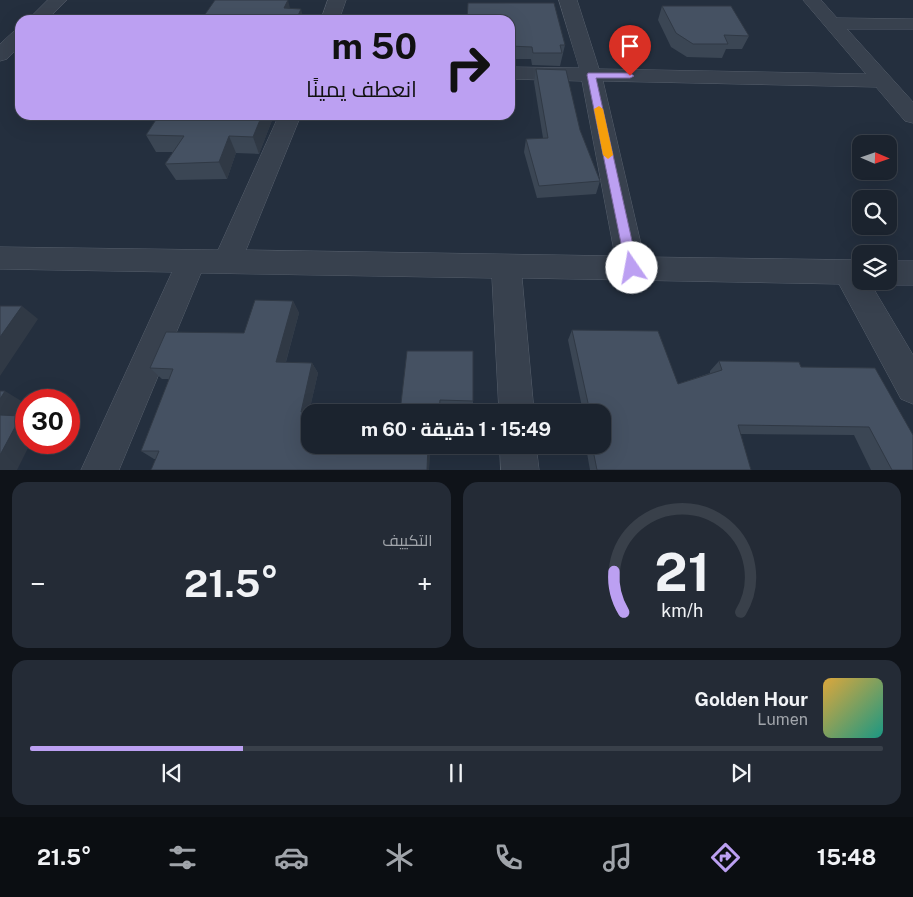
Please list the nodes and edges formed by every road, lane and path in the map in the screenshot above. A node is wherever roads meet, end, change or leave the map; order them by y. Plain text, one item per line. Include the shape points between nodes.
1 (58, 0) edge
2 (338, 0) edge
3 (568, 0) edge
4 (812, 0) edge
5 (42, 15) edge
6 (332, 15) edge
7 (834, 23) junction
8 (913, 24) edge
9 (15, 41) edge
10 (0, 55) edge
11 (515, 74) edge
12 (591, 75) junction
13 (884, 81) junction
14 (913, 116) edge
15 (288, 120) edge
16 (0, 258) edge
17 (191, 262) junction
18 (227, 263) junction
19 (506, 266) junction
20 (632, 268) junction
21 (852, 272) edge
22 (897, 273) edge
23 (913, 273) edge
24 (864, 290) edge
25 (913, 388) edge
26 (515, 404) edge
27 (519, 454) edge
28 (100, 470) edge
29 (520, 470) edge

1 - 5 street
2 - 6 street
3 - 12 street
4 - 7 street
7 - 8 street
7 - 13 street
9 - 10 street
11 - 12 street
12 - 13 street
12 - 20 street
13 - 14 street
15 - 18 street
16 - 17 street
17 - 18 street
17 - 28 street
18 - 19 street
19 - 20 street
19 - 26 street
20 - 21 street
22 - 23 street
24 - 25 street
27 - 29 street

